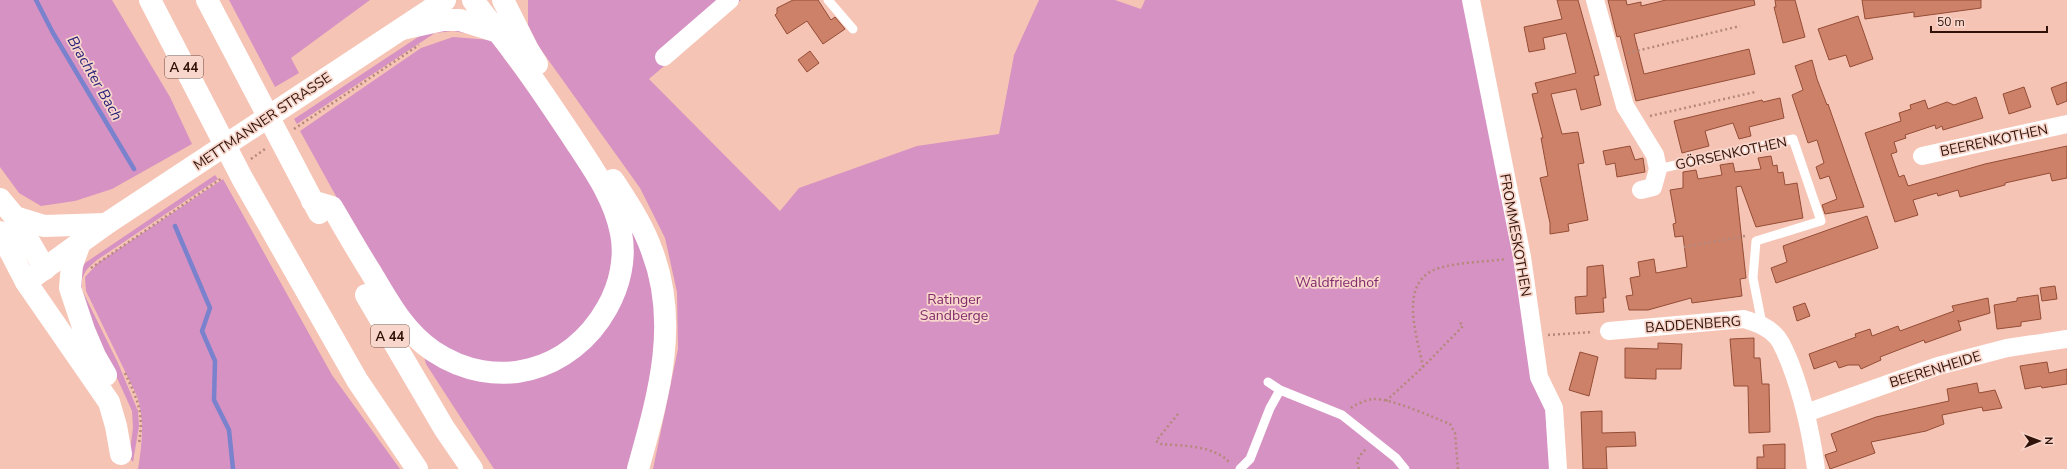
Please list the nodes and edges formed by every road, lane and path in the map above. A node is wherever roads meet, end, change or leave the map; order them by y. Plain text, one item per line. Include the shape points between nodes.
1 (142, 0) edge
2 (150, 0) edge
3 (207, 0) edge
4 (445, 0) edge
5 (473, 0) edge
6 (504, 0) edge
7 (730, 0) edge
8 (828, 0) edge
9 (1471, 0) edge
10 (1595, 0) edge
11 (162, 24) junction
12 (1740, 26) dead end
13 (402, 29) junction
14 (853, 29) dead end
15 (495, 31) junction
16 (664, 56) dead end
17 (1612, 57) junction
18 (1755, 92) dead end
19 (1634, 120) junction
20 (2067, 124) edge
21 (1922, 156) dead end
22 (1658, 169) junction
23 (1641, 190) dead end
24 (0, 199) edge
25 (312, 201) junction
26 (106, 224) junction
27 (7, 225) edge
28 (1756, 241) junction
29 (80, 243) junction
30 (1684, 248) dead end
31 (1522, 257) junction
32 (45, 269) junction
33 (26, 282) junction
34 (1458, 320) dead end
35 (1762, 324) junction
36 (1609, 331) joint
37 (1533, 336) junction
38 (2067, 339) edge
39 (95, 356) junction
40 (1423, 367) junction
41 (1268, 382) dead end
42 (1280, 390) junction
43 (1386, 401) junction
44 (1806, 413) junction
45 (1178, 414) dead end
46 (1342, 415) junction
47 (1377, 442) junction
48 (120, 461) edge
49 (1236, 468) edge
50 (417, 469) edge
51 (472, 469) edge
52 (638, 469) edge
53 (1359, 469) edge
54 (1405, 469) edge
55 (1458, 469) edge
56 (1558, 469) edge
57 (1816, 469) edge

1 - 11 main road
2 - 11 main road, A 44
3 - 25 main road, A 44
4 - 13 main road, METTMANNER STRASSE
5 - 15 main road
6 - 52 main road via 527,48 637,217 659,272 666,313 663,368
7 - 16 street
8 - 14 lane
9 - 31 street, FROMMESKOTHEN
10 - 17 street, GÖRSENKOTHEN
11 - 50 main road, A 44 via 242,178 357,380
12 - 17 path
13 - 15 main road via 443,20 460,20
13 - 26 main road, METTMANNER STRASSE
15 - 25 main road via 513,51 592,167 606,190 619,224 622,266 618,282 603,315 586,338 556,359 535,368 513,373 493,374 454,363 433,351 408,329 395,313 332,207
17 - 19 street, GÖRSENKOTHEN via 1625,106
18 - 19 path
19 - 22 street, GÖRSENKOTHEN via 1655,155
20 - 21 street, BEERENKOTHEN
22 - 23 street, GÖRSENKOTHEN via 1653,186
22 - 28 lane, GÖRSENKOTHEN via 1793,139 1821,221
24 - 27 main road
25 - 51 main road, A 44 via 444,428
26 - 27 main road
26 - 29 main road, METTMANNER STRASSE
27 - 32 main road
27 - 33 main road
28 - 30 path via 1746,236
28 - 35 lane via 1753,278
29 - 32 main road, METTMANNER STRASSE
29 - 39 main road via 72,265 70,288
31 - 37 street, FROMMESKOTHEN
31 - 40 path via 1441,268 1422,278 1414,289 1412,301
32 - 33 main road, METTMANNER STRASSE
32 - 39 main road
33 - 48 main road via 109,402 116,426
34 - 40 path via 1463,326
35 - 36 street, BADDENBERG via 1744,319
35 - 44 street, BADDENBERG via 1776,336 1786,355 1799,385
36 - 37 path
37 - 56 street, FROMMESKOTHEN via 1539,377 1554,408
38 - 44 street, BEERENHEIDE via 2007,348 1938,366
39 - 48 main road via 121,399 126,415 126,433
40 - 43 path
41 - 42 lane
42 - 46 lane
42 - 49 lane via 1250,459
43 - 46 path via 1365,401
43 - 55 path via 1450,424 1456,433
44 - 57 street, BADDENBERG
45 - 49 path via 1156,441 1161,444 1210,451 1224,457
46 - 47 lane
47 - 53 path via 1359,456
47 - 54 lane

